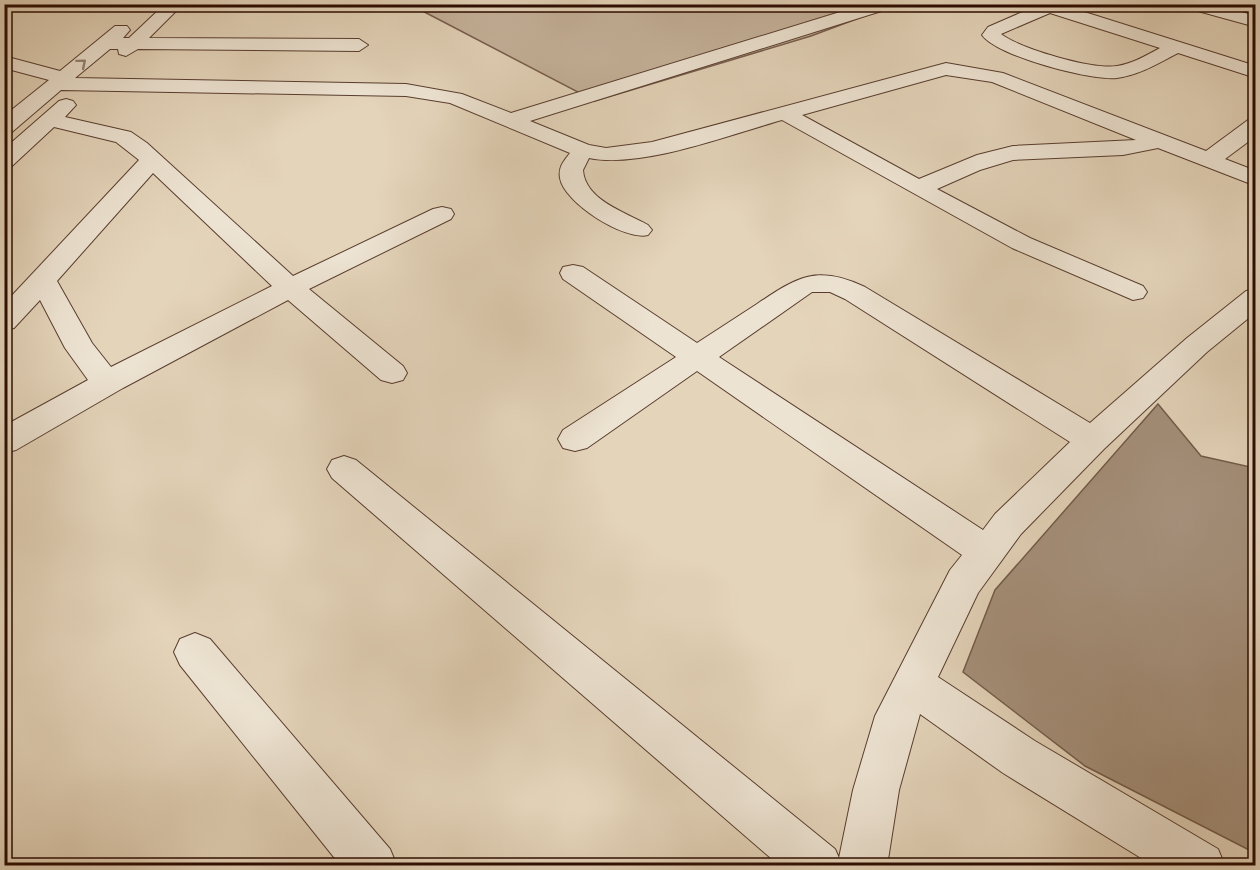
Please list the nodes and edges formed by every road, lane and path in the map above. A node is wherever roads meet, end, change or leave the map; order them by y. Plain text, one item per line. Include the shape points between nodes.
1 (12, 4) edge
2 (152, 4) edge
3 (175, 4) edge
4 (885, 4) edge
5 (1199, 5) edge
6 (1044, 6) edge
7 (4, 7) edge
8 (1256, 22) edge
9 (133, 43) junction
10 (105, 44) junction
11 (358, 45) dead end
12 (1176, 47) junction
13 (4, 62) edge
14 (1074, 66) junction
15 (1256, 72) edge
16 (59, 81) junction
17 (88, 85) junction
18 (1033, 92) junction
19 (784, 113) junction
20 (50, 120) junction
21 (512, 120) junction
22 (1256, 125) edge
23 (4, 127) edge
24 (1156, 142) junction
25 (583, 150) junction
26 (152, 160) junction
27 (4, 161) edge
28 (1207, 161) junction
29 (1256, 179) edge
30 (919, 188) junction
31 (442, 214) dead end
32 (639, 230) dead end
33 (573, 273) dead end
34 (42, 279) junction
35 (289, 287) junction
36 (1132, 292) dead end
37 (1256, 297) edge
38 (4, 322) edge
39 (697, 357) junction
40 (392, 373) dead end
41 (106, 382) junction
42 (575, 439) dead end
43 (1092, 440) junction
44 (4, 441) edge
45 (344, 469) dead end
46 (987, 552) junction
47 (195, 652) dead end
48 (913, 684) junction
49 (374, 866) edge
50 (818, 866) edge
51 (862, 866) edge
52 (1201, 866) edge

1 - 7 street
2 - 10 street
3 - 9 street
4 - 21 street
5 - 8 street
6 - 12 street
6 - 14 street via 991,35 1000,42
9 - 10 street
9 - 11 street
9 - 17 street
16 -> 10 street
12 - 14 street via 1117,72
12 - 15 street
13 - 16 street
14 - 18 street
16 - 17 street
16 - 23 street
17 - 20 street
17 - 21 street via 406,90 455,98
18 - 19 street via 996,77 946,69
18 - 24 street
19 - 25 street via 654,149 606,155
19 - 30 street
20 - 26 street via 123,137
20 - 27 street
21 - 25 street
22 - 28 street
24 - 28 street
24 - 30 street via 1127,150 1026,151 961,170
25 - 32 street via 571,170 572,183 580,196
26 - 34 street
26 - 35 street
28 - 29 street
30 - 36 street via 1021,243
31 - 35 street
33 - 39 street
34 - 38 street
34 - 41 street via 80,348
35 - 40 street
35 - 41 street
37 - 43 street via 1188,352
39 - 42 street
39 - 43 street via 804,285 824,281 837,284
39 - 46 street
41 - 44 street
43 - 46 street via 1008,524
45 - 50 street
46 - 48 street via 964,582
47 - 49 street
48 - 51 street via 897,716 876,790
48 - 52 street via 1019,757

